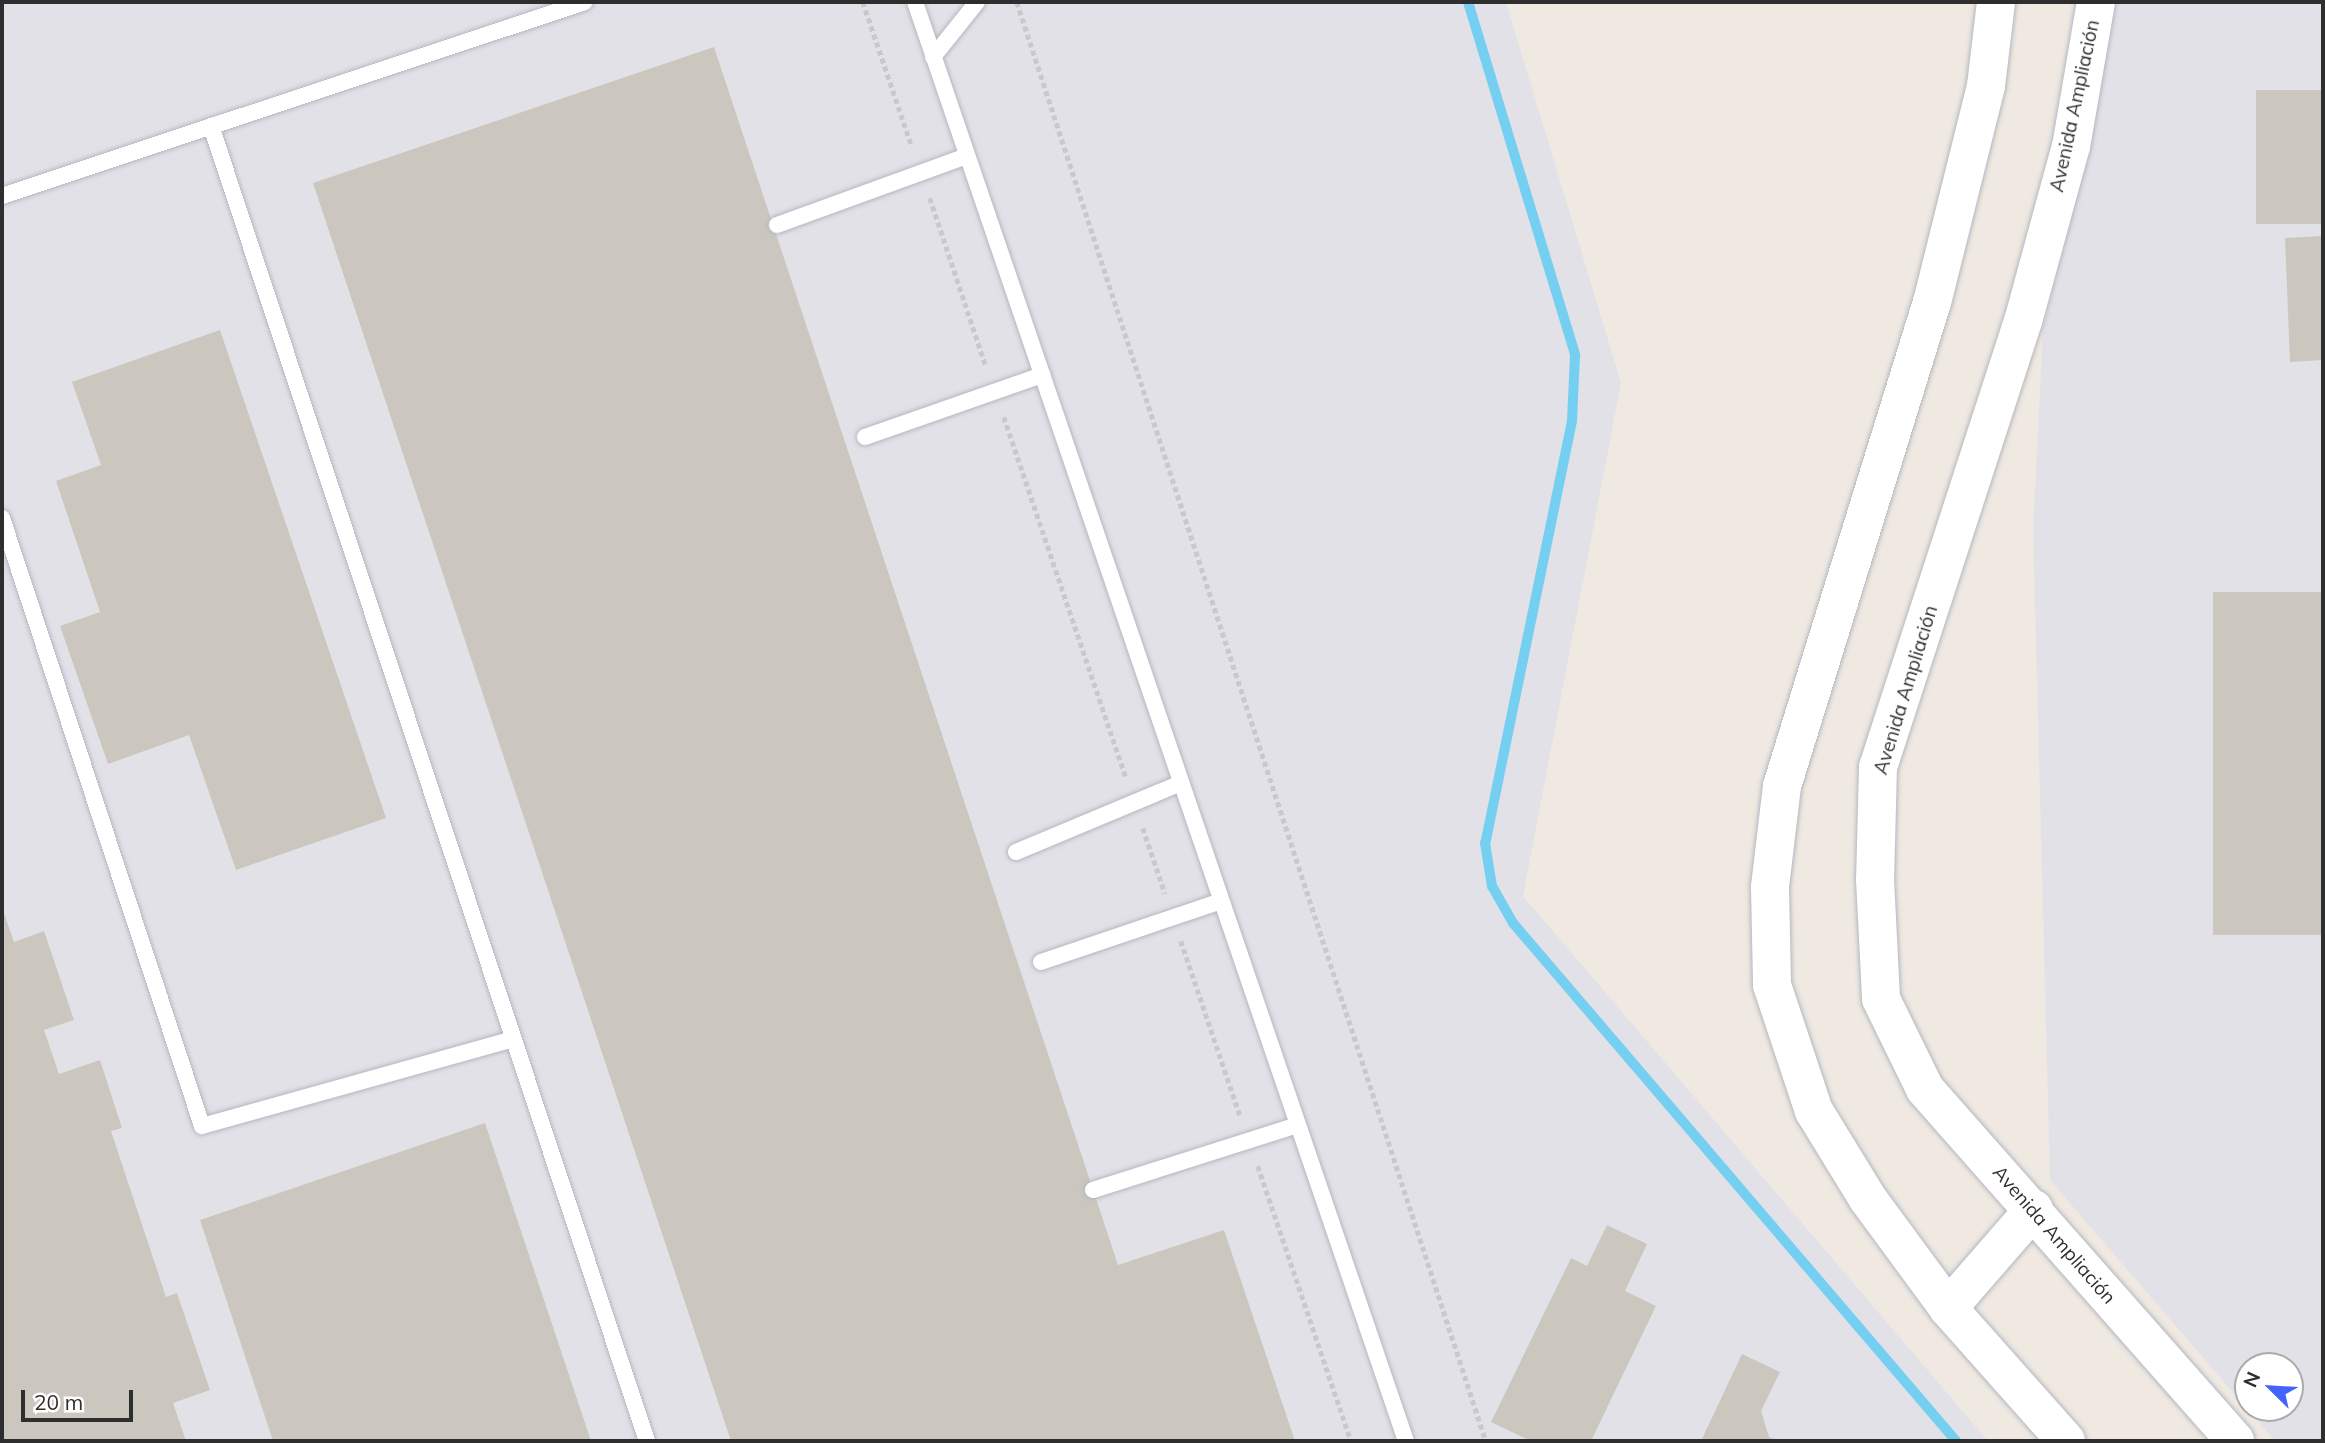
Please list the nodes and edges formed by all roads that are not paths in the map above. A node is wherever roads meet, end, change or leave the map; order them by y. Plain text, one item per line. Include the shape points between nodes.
1 (585, 2) edge
2 (915, 2) edge
3 (977, 2) edge
4 (1996, 2) edge
5 (2096, 2) edge
6 (933, 57) junction
7 (211, 126) junction
8 (967, 156) junction
9 (2, 196) edge
10 (777, 225) dead end
11 (1042, 375) junction
12 (864, 437) dead end
13 (2, 518) edge
14 (1181, 783) junction
15 (1016, 852) dead end
16 (1221, 901) junction
17 (1041, 962) dead end
18 (513, 1039) junction
19 (1298, 1125) junction
20 (1093, 1189) dead end
21 (2034, 1209) junction
22 (1948, 1308) junction
23 (647, 1441) edge
24 (1406, 1441) edge
25 (2066, 1441) edge
26 (2235, 1441) edge

1 - 7 lane
2 - 6 lane
3 - 6 lane
4 - 22 street via 1986,86 1932,302 1782,786 1770,887 1772,985 1814,1111 1868,1199
5 - 21 street, Avenida Ampliación via 2071,146 2023,321 1878,767 1875,879 1881,999 1925,1089
6 - 8 lane
7 - 9 lane
7 - 18 lane
8 - 10 lane
8 - 11 lane
11 - 12 lane
11 - 14 lane
13 - 18 lane via 202,1126
14 - 15 lane
14 - 16 lane
16 - 17 lane
16 - 19 lane
18 - 23 lane
19 - 20 lane
19 - 24 lane
21 - 22 street
21 - 26 street, Avenida Ampliación
22 - 25 street

